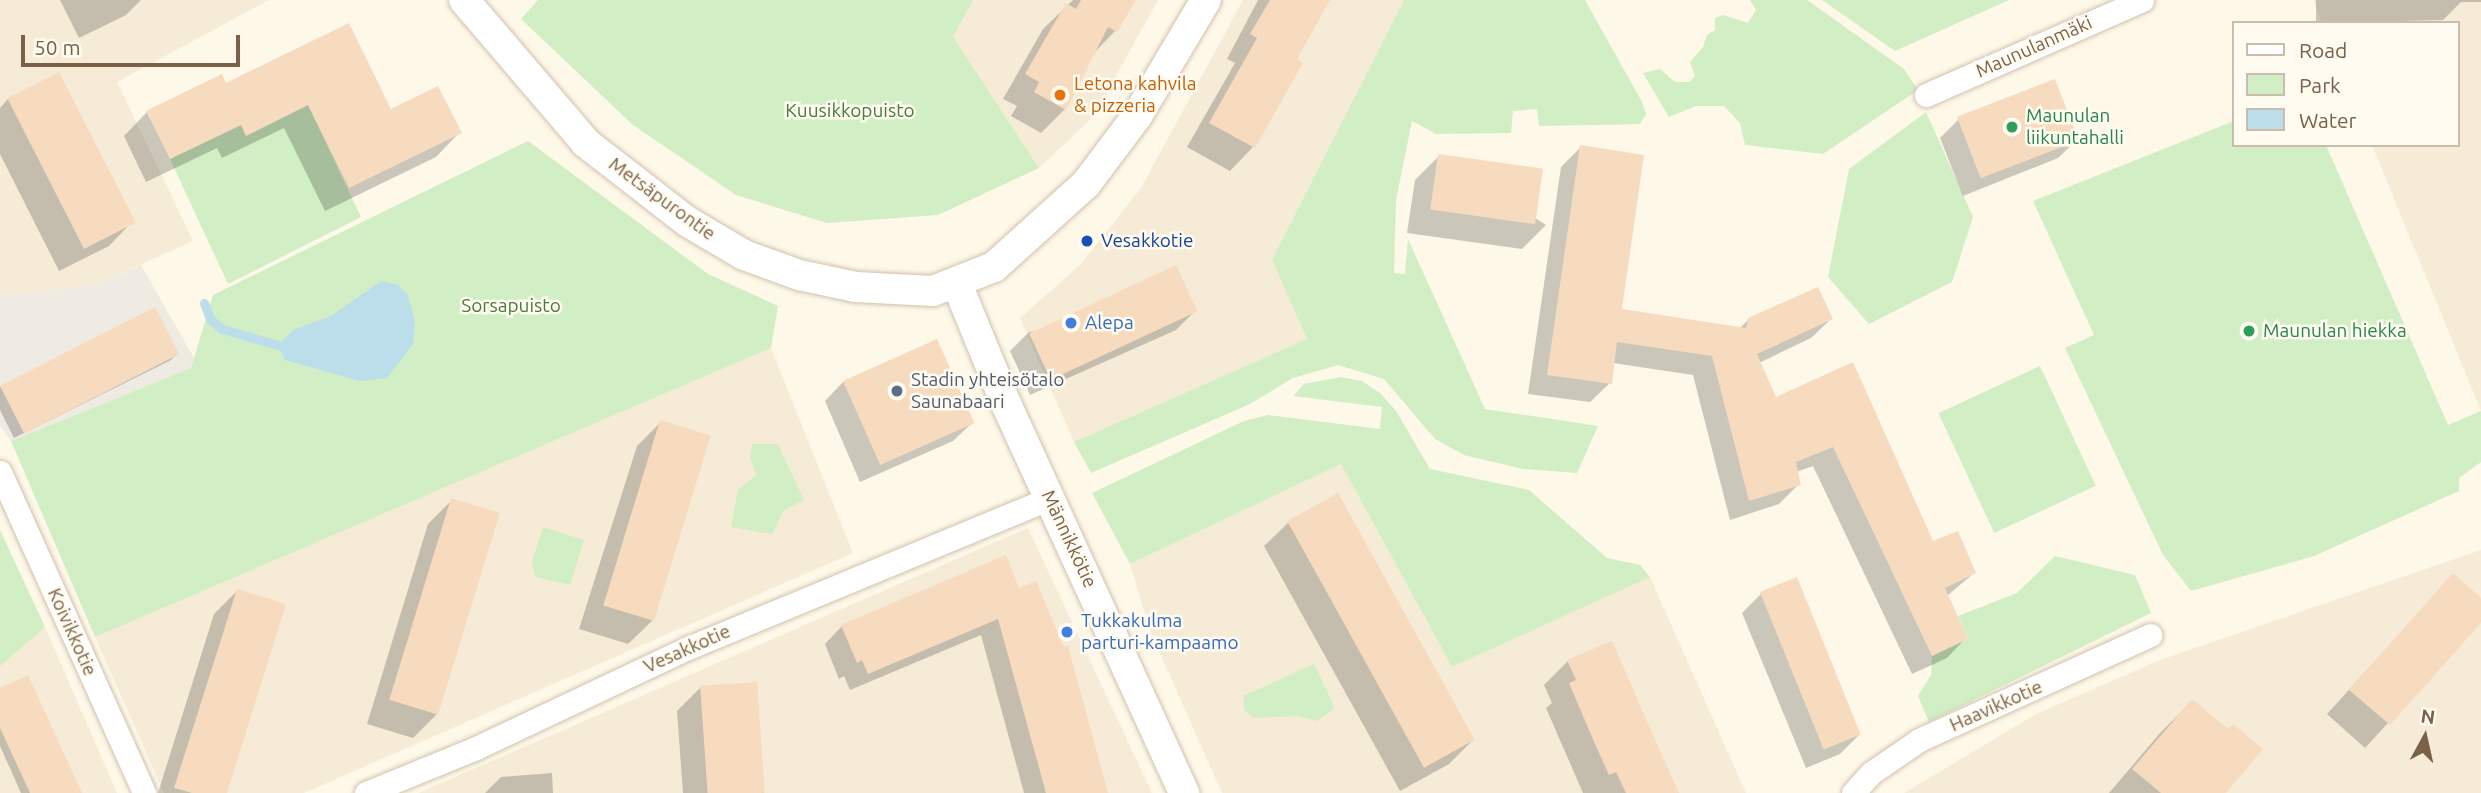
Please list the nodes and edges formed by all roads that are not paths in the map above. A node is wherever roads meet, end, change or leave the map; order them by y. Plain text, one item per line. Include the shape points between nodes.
1 (464, 0) edge
2 (1206, 0) edge
3 (2142, 0) edge
4 (1926, 94) dead end
5 (957, 284) junction
6 (0, 472) edge
7 (1050, 498) junction
8 (2150, 635) dead end
9 (144, 793) edge
10 (366, 793) edge
11 (1184, 793) edge
12 (1853, 793) edge

1 - 5 street, Metsäpurontie via 586,143 688,222 744,255 799,275 856,287 933,291
2 - 5 street, Metsäpurontie via 1137,116 1086,184 994,267
3 - 4 street, Maunulanmäki
5 - 7 street, Männikkötie
6 - 9 street, Koivikkotie
7 - 10 street, Vesakkotie via 710,638 476,748
7 - 11 street, Männikkötie
8 - 12 street, Haavikkotie via 1919,740 1871,773

